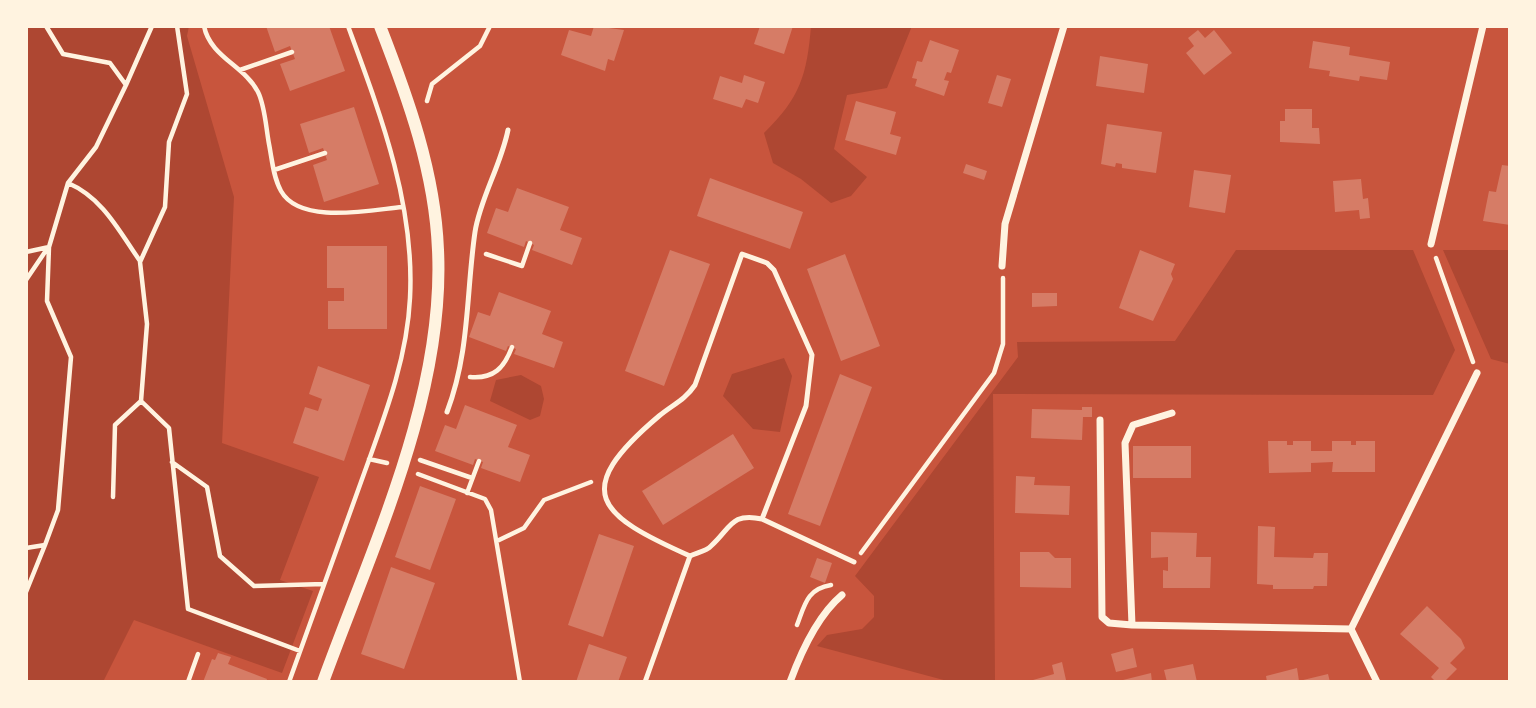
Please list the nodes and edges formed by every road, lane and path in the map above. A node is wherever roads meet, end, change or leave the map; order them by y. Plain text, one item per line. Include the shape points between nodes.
1 (46, 26) edge
2 (152, 26) edge
3 (177, 26) edge
4 (204, 26) edge
5 (348, 26) edge
6 (380, 26) edge
7 (490, 26) edge
8 (1064, 26) edge
9 (1483, 26) edge
10 (292, 52) dead end
11 (239, 71) junction
12 (127, 85) junction
13 (427, 104) dead end
14 (508, 130) dead end
15 (324, 153) dead end
16 (274, 170) junction
17 (68, 183) junction
18 (402, 207) junction
19 (530, 243) dead end
20 (1431, 244) joint
21 (49, 247) junction
22 (26, 252) edge
23 (473, 253) junction
24 (140, 262) junction
25 (1002, 265) joint
26 (26, 280) edge
27 (512, 347) dead end
28 (1477, 373) joint
29 (461, 374) junction
30 (141, 401) junction
31 (447, 412) dead end
32 (1172, 413) dead end
33 (1100, 420) dead end
34 (369, 459) junction
35 (419, 459) dead end
36 (479, 461) dead end
37 (172, 462) junction
38 (401, 467) junction
39 (472, 478) junction
40 (591, 482) dead end
41 (467, 493) junction
42 (113, 497) dead end
43 (762, 519) junction
44 (497, 541) junction
45 (44, 545) junction
46 (26, 548) edge
47 (690, 556) junction
48 (854, 562) joint
49 (324, 584) junction
50 (26, 592) edge
51 (842, 595) dead end
52 (1132, 625) junction
53 (1351, 629) junction
54 (300, 651) junction
55 (198, 654) dead end
56 (188, 682) edge
57 (289, 682) edge
58 (323, 682) edge
59 (520, 682) edge
60 (645, 682) edge
61 (790, 682) edge
62 (1377, 682) edge

1 - 12 path via 63,54 110,63
2 - 12 path
3 - 24 path via 187,94 169,142 165,207
4 - 11 path via 212,44
5 - 18 path via 382,118
6 - 38 street via 412,108 438,250 435,341
7 - 13 path via 480,46 432,84
8 - 25 street via 1005,224
9 - 20 street
10 - 11 path
11 - 16 path via 258,93
12 - 17 path via 96,147
14 - 23 lane via 475,229
15 - 16 path
16 - 18 path via 285,197 313,211
17 - 21 path
17 - 24 path via 102,206
18 - 34 path via 411,298 392,393
19 - 23 path via 522,266
20 - 28 path
21 - 22 path
21 - 26 path
21 - 45 path via 47,301 71,357 58,510
23 - 29 lane
24 - 30 path via 147,324
25 - 48 path via 1003,344 994,373
27 - 29 path via 498,372 485,377
28 - 53 street
29 - 31 lane
30 - 37 path via 169,428
30 - 42 path via 115,425
32 - 52 street via 1133,425 1125,443
33 - 52 street via 1102,617
34 - 38 path
34 - 49 path
35 - 39 path
36 - 39 path
37 - 49 path via 207,487 220,556 254,586
37 - 54 path via 188,608
38 - 41 path
38 - 58 street
39 - 41 path
40 - 44 path via 544,500 524,528
41 - 44 path via 485,499
43 - 47 lane via 746,515 733,521 711,547
43 - 47 lane via 806,406 812,355 774,270 742,254 695,386 687,398 633,439 603,480 604,496 621,520
43 - 48 lane
44 - 59 path
45 - 46 path
45 - 50 path
47 - 60 lane
49 - 54 path
51 - 61 street via 831,604 801,653
52 - 53 street
53 - 62 street
54 - 57 path
55 - 56 path

